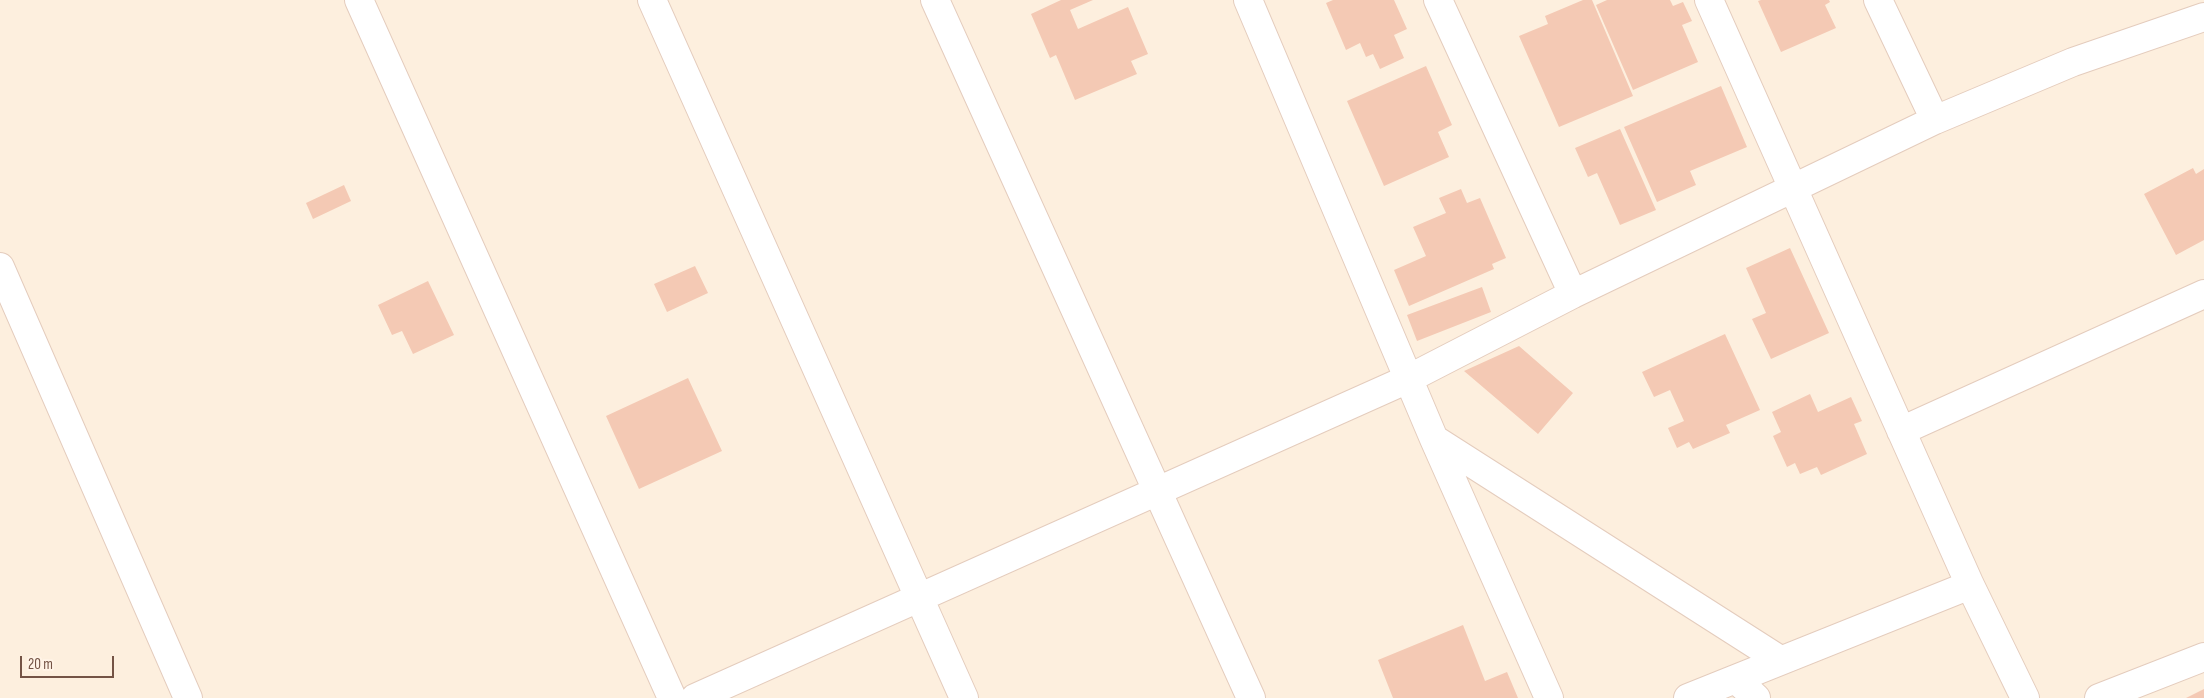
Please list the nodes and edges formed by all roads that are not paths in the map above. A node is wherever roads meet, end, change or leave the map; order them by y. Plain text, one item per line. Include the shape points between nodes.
1 (359, 0) edge
2 (652, 0) edge
3 (935, 0) edge
4 (1248, 0) edge
5 (1438, 0) edge
6 (1708, 0) edge
7 (1878, 0) edge
8 (2204, 17) edge
9 (1936, 120) junction
10 (1792, 189) junction
11 (0, 267) edge
12 (1573, 294) junction
13 (2204, 294) edge
14 (1408, 379) junction
15 (1901, 432) junction
16 (1434, 439) junction
17 (1158, 491) junction
18 (1970, 585) junction
19 (920, 597) junction
20 (2204, 657) edge
21 (1780, 660) junction
22 (1737, 680) junction
23 (188, 698) edge
24 (672, 698) edge
25 (695, 698) edge
26 (964, 698) edge
27 (1251, 698) edge
28 (1549, 698) edge
29 (1688, 698) edge
30 (1756, 698) edge
31 (2025, 698) edge
32 (2098, 698) edge

1 - 24 street
2 - 19 street
3 - 17 street
4 - 14 street
5 - 12 street
6 - 10 street
7 - 9 street
8 - 9 street via 2073,62
9 - 10 street
10 - 12 street
10 - 15 street
11 - 23 street
12 - 14 street
13 - 15 street
14 - 16 street
14 - 17 street
15 - 18 street
16 - 21 street
16 - 28 street
17 - 19 street
17 - 27 street
18 - 21 street
18 - 31 street
19 - 25 street
19 - 26 street
20 - 32 street
21 - 22 street
22 - 29 street
22 - 30 street

